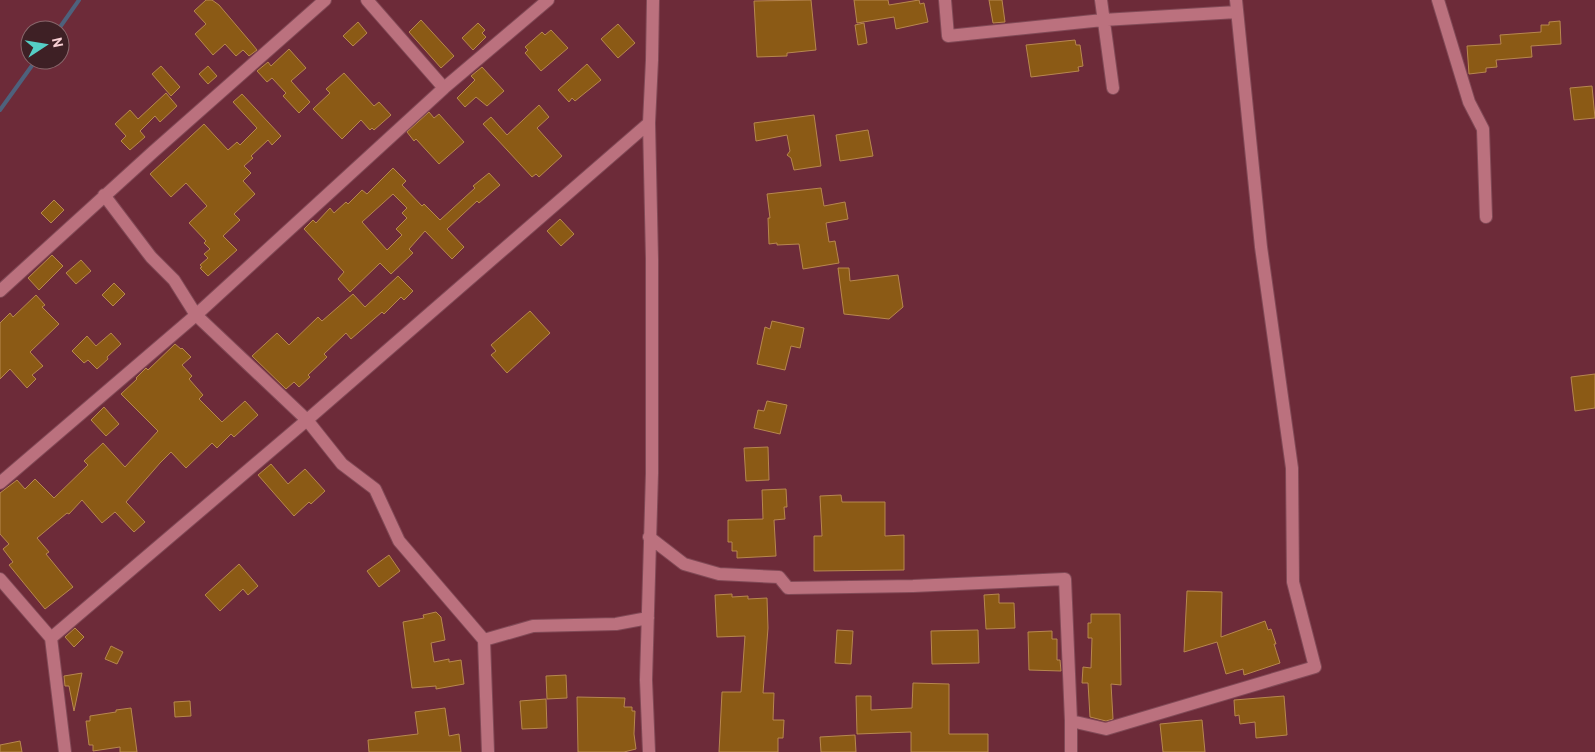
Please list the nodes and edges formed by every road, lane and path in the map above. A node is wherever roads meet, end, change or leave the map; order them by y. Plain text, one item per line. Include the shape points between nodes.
1 (325, 0) edge
2 (367, 0) edge
3 (548, 0) edge
4 (653, 0) edge
5 (944, 0) edge
6 (1101, 0) edge
7 (1438, 0) edge
8 (1237, 6) edge
9 (1103, 20) junction
10 (444, 88) junction
11 (1113, 88) dead end
12 (649, 123) junction
13 (104, 195) junction
14 (1486, 216) dead end
15 (0, 291) edge
16 (196, 315) junction
17 (307, 420) junction
18 (0, 483) edge
19 (649, 537) junction
20 (0, 579) edge
21 (648, 618) junction
22 (51, 638) junction
23 (484, 640) junction
24 (1071, 721) junction
25 (65, 752) edge
26 (488, 752) edge
27 (649, 752) edge
28 (1071, 752) edge

1 - 13 street
2 - 10 street
3 - 10 street
4 - 12 street
5 - 9 street via 948,36
6 - 9 street
7 - 14 street via 1469,102 1483,129
8 - 9 street
8 - 24 street via 1261,246 1292,468 1293,582 1315,667 1106,729
9 - 11 street
10 - 16 street
12 - 17 street
12 - 19 street via 652,472
13 - 15 street
13 - 16 street via 150,256 174,280
16 - 17 street
16 - 18 street
17 - 22 street
17 - 23 street via 342,464 375,489 399,541
19 - 21 street
19 - 24 street via 684,564 719,574 779,577 788,588 1065,579
20 - 22 street
21 - 23 street via 616,624 533,626
21 - 27 street
22 - 25 street
23 - 26 street
24 - 28 street

